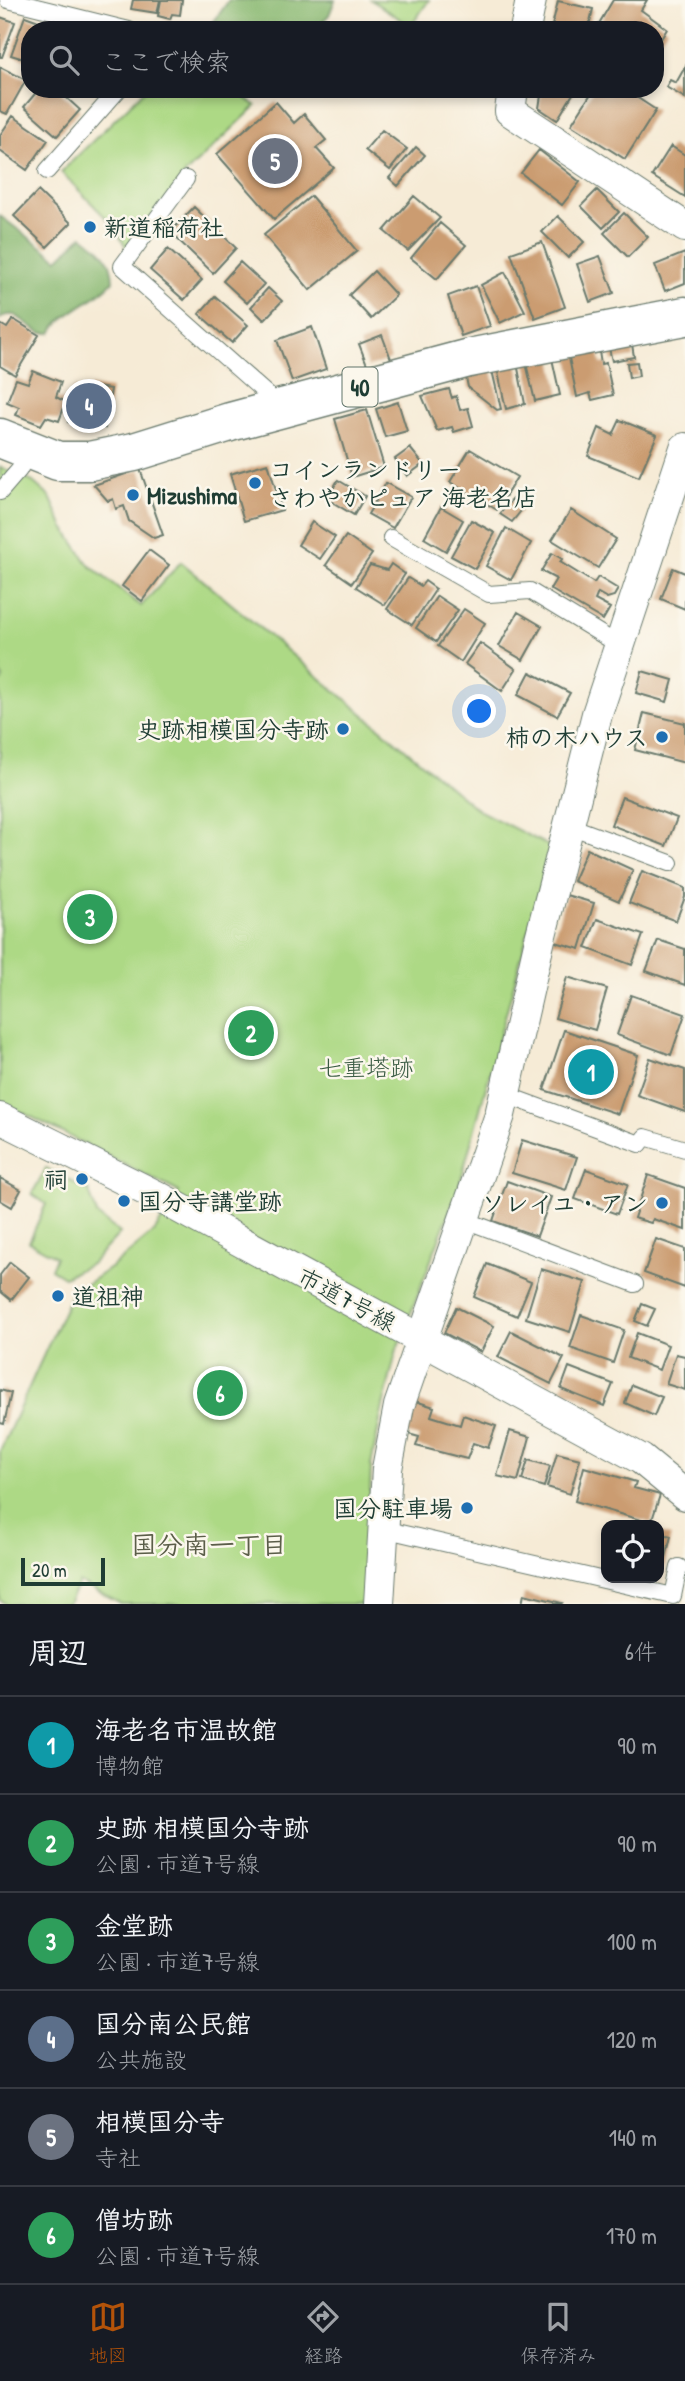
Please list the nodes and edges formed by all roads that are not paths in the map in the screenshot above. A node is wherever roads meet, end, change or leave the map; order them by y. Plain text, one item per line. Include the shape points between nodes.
1 (8, 0) edge
2 (531, 0) edge
3 (93, 21) edge
4 (527, 21) edge
5 (111, 98) edge
6 (512, 98) edge
7 (47, 171) dead end
8 (186, 179) dead end
9 (685, 227) edge
10 (685, 316) edge
11 (282, 408) junction
12 (15, 444) edge
13 (685, 448) edge
14 (0, 492) edge
15 (391, 538) dead end
16 (619, 645) junction
17 (570, 825) junction
18 (670, 863) dead end
19 (506, 1095) junction
20 (0, 1118) edge
21 (685, 1149) edge
22 (465, 1220) junction
23 (635, 1284) dead end
24 (422, 1340) junction
25 (685, 1495) edge
26 (383, 1529) junction
27 (679, 1567) dead end
28 (672, 1600) edge
29 (379, 1604) edge

1 - 3 lane
2 - 4 street
5 - 7 lane
6 - 9 street via 510,111
8 - 11 lane via 122,266
10 - 11 main road, 40 via 469,358
11 - 12 main road, 40 via 89,461 58,461
12 - 14 lane via 19,470
13 - 16 street
15 - 16 lane via 489,594 530,591
16 - 17 street
17 - 18 lane
17 - 19 street
19 - 21 lane via 640,1144 645,1137
19 - 22 street
20 - 24 street, 市道7号線 via 159,1197
22 - 23 lane
22 - 24 street
24 - 25 street, 市道7号線 via 641,1459
24 - 26 street via 399,1406 387,1469
26 - 28 lane
26 - 29 street
27 - 28 lane

